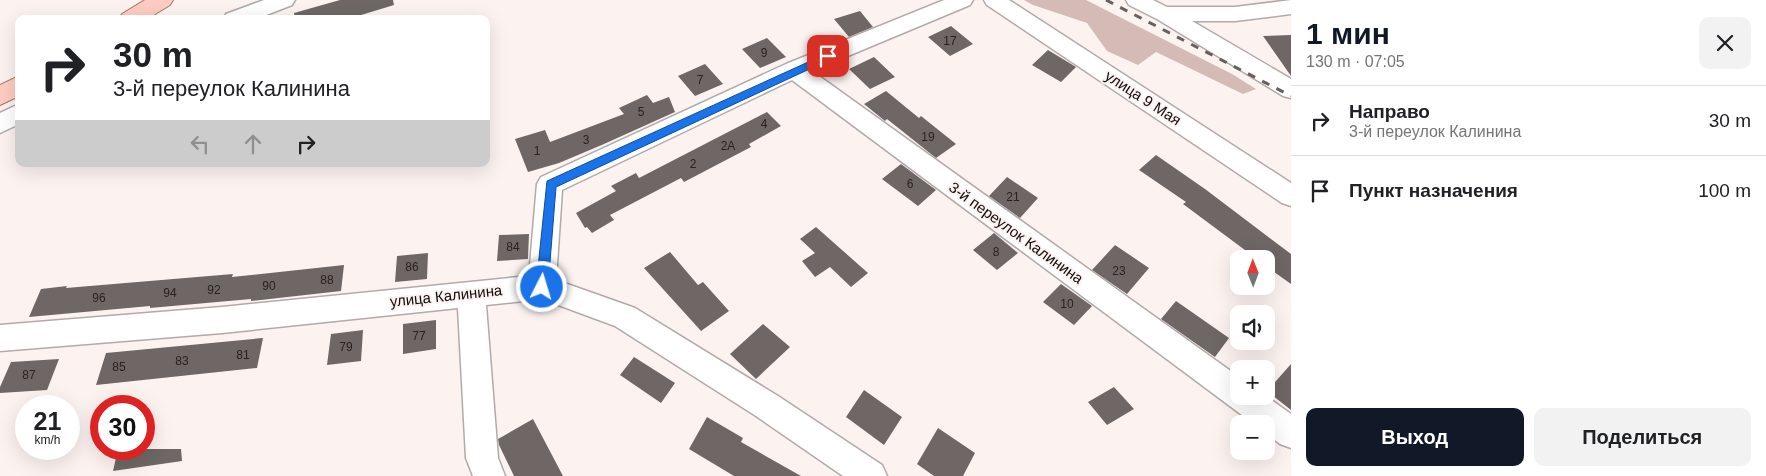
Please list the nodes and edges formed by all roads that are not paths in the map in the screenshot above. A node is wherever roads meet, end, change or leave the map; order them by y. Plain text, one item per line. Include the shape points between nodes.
1 (162, 0) edge
2 (285, 0) edge
3 (963, 0) edge
4 (994, 0) edge
5 (1136, 0) edge
6 (1291, 8) edge
7 (1164, 14) junction
8 (1235, 14) junction
9 (137, 15) edge
10 (245, 15) edge
11 (1215, 45) junction
12 (794, 70) junction
13 (15, 87) edge
14 (1291, 90) edge
15 (0, 96) edge
16 (15, 116) edge
17 (0, 124) edge
18 (1291, 196) edge
19 (542, 287) junction
20 (470, 294) junction
21 (0, 338) edge
22 (1230, 389) edge
23 (1252, 405) edge
24 (1291, 433) edge
25 (489, 476) edge
26 (871, 476) edge

1 - 9 main road
2 - 10 street
3 - 12 street
4 - 18 street, улица 9 Мая
5 - 7 street
6 - 8 street
7 - 8 street
7 - 11 street
8 - 11 street
11 - 14 street
12 - 19 street via 550,184
12 - 22 street, 3-й переулок Калинина
13 - 15 main road
16 - 17 street
19 - 20 street, улица Калинина
19 - 26 street, улица Калинина via 625,317
20 - 21 street, улица Калинина via 222,320
20 - 25 street via 482,458
23 - 24 street, 3-й переулок Калинина

